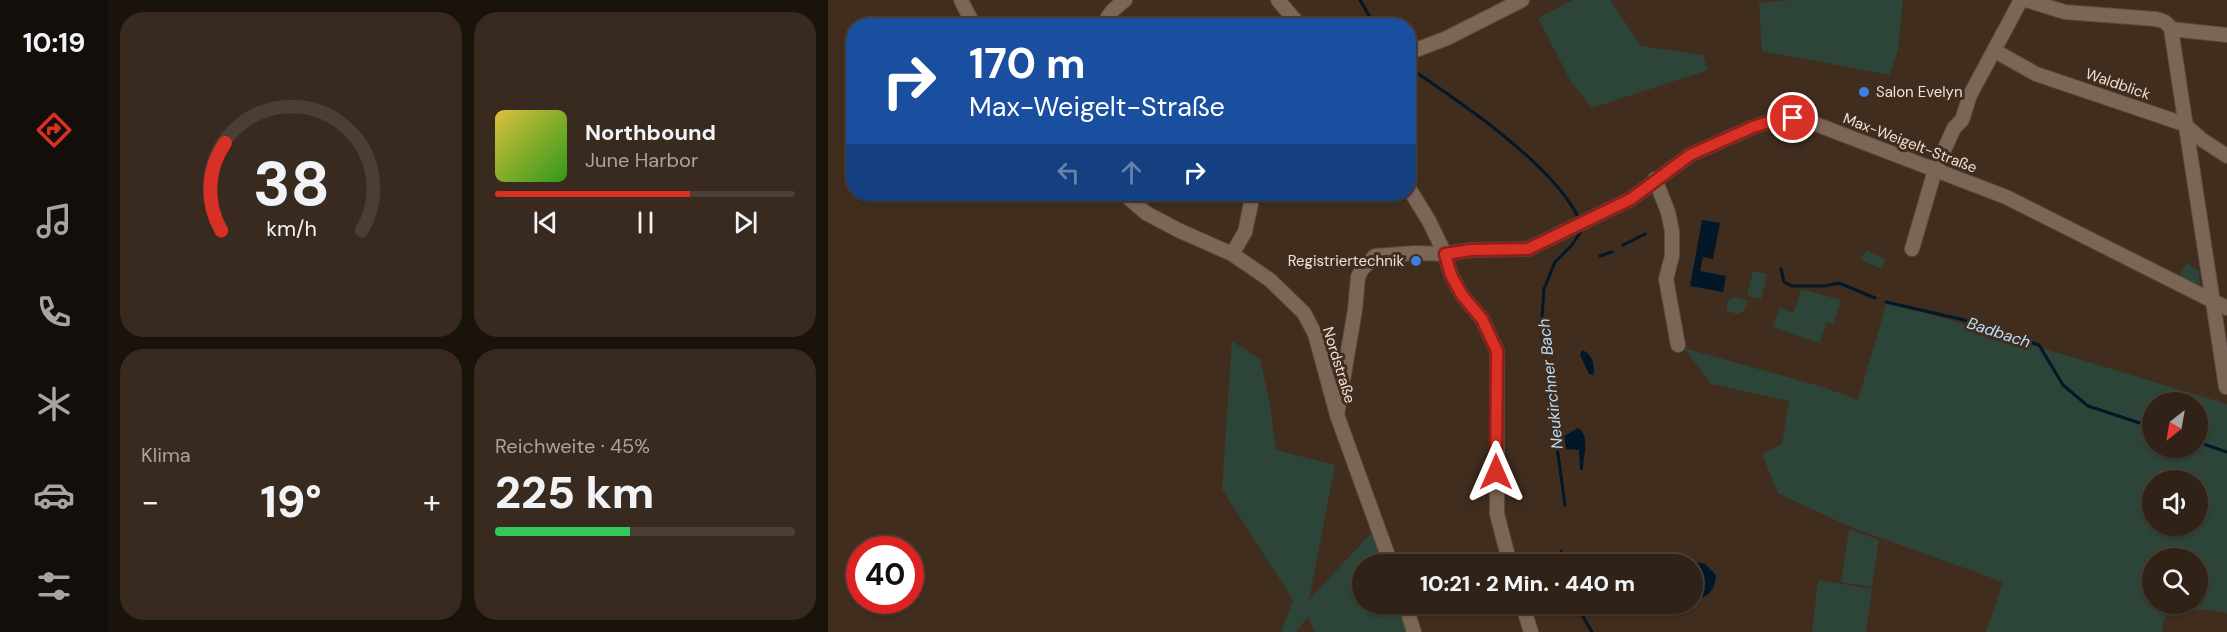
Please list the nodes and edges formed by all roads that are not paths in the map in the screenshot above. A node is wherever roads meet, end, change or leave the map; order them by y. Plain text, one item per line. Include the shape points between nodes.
1 (961, 0) edge
2 (1125, 0) edge
3 (1278, 0) edge
4 (1522, 0) edge
5 (2021, 0) edge
6 (2026, 0) edge
7 (970, 18) edge
8 (1106, 18) edge
9 (1293, 18) edge
10 (2171, 29) junction
11 (2227, 35) edge
12 (1416, 50) edge
13 (1995, 51) junction
14 (2184, 124) junction
15 (2227, 156) edge
16 (1935, 170) junction
17 (1654, 179) junction
18 (1416, 200) edge
19 (1132, 201) edge
20 (1252, 201) edge
21 (1912, 249) dead end
22 (1232, 254) junction
23 (1445, 254) junction
24 (2212, 302) junction
25 (2227, 308) edge
26 (1678, 345) dead end
27 (2226, 387) edge
28 (1337, 415) junction
29 (1387, 554) edge
30 (1507, 554) edge
31 (1408, 614) edge
32 (1525, 614) edge
33 (1414, 632) edge
34 (1531, 632) edge

1 - 7 street
2 - 8 street
3 - 9 street
4 - 12 street
5 - 13 street
6 - 10 street via 2065,12 2164,21
10 - 11 street
10 - 14 street
13 - 14 street, Waldblick via 2036,74
13 - 16 street
14 - 15 street, Waldblick
14 - 24 street
16 - 17 street, Max-Weigelt-Straße via 1793,118 1753,127 1690,155
16 - 21 street
16 - 24 street, Max-Weigelt-Straße via 2006,198
17 - 23 street, Max-Weigelt-Straße via 1631,199 1528,249
17 - 26 street via 1672,231 1672,256 1666,279
18 - 23 street
19 - 22 street, Nordstraße via 1178,230
20 - 22 street via 1245,232
22 - 28 street, Nordstraße via 1270,280 1304,313 1322,357
23 - 28 street, Max-Weigelt-Straße via 1384,254 1375,256 1362,269
23 - 30 street via 1451,275 1482,319 1497,351 1497,514
24 - 25 street, Max-Weigelt-Straße
24 - 27 street
28 - 29 street, Nordstraße
31 - 33 street
32 - 34 street

